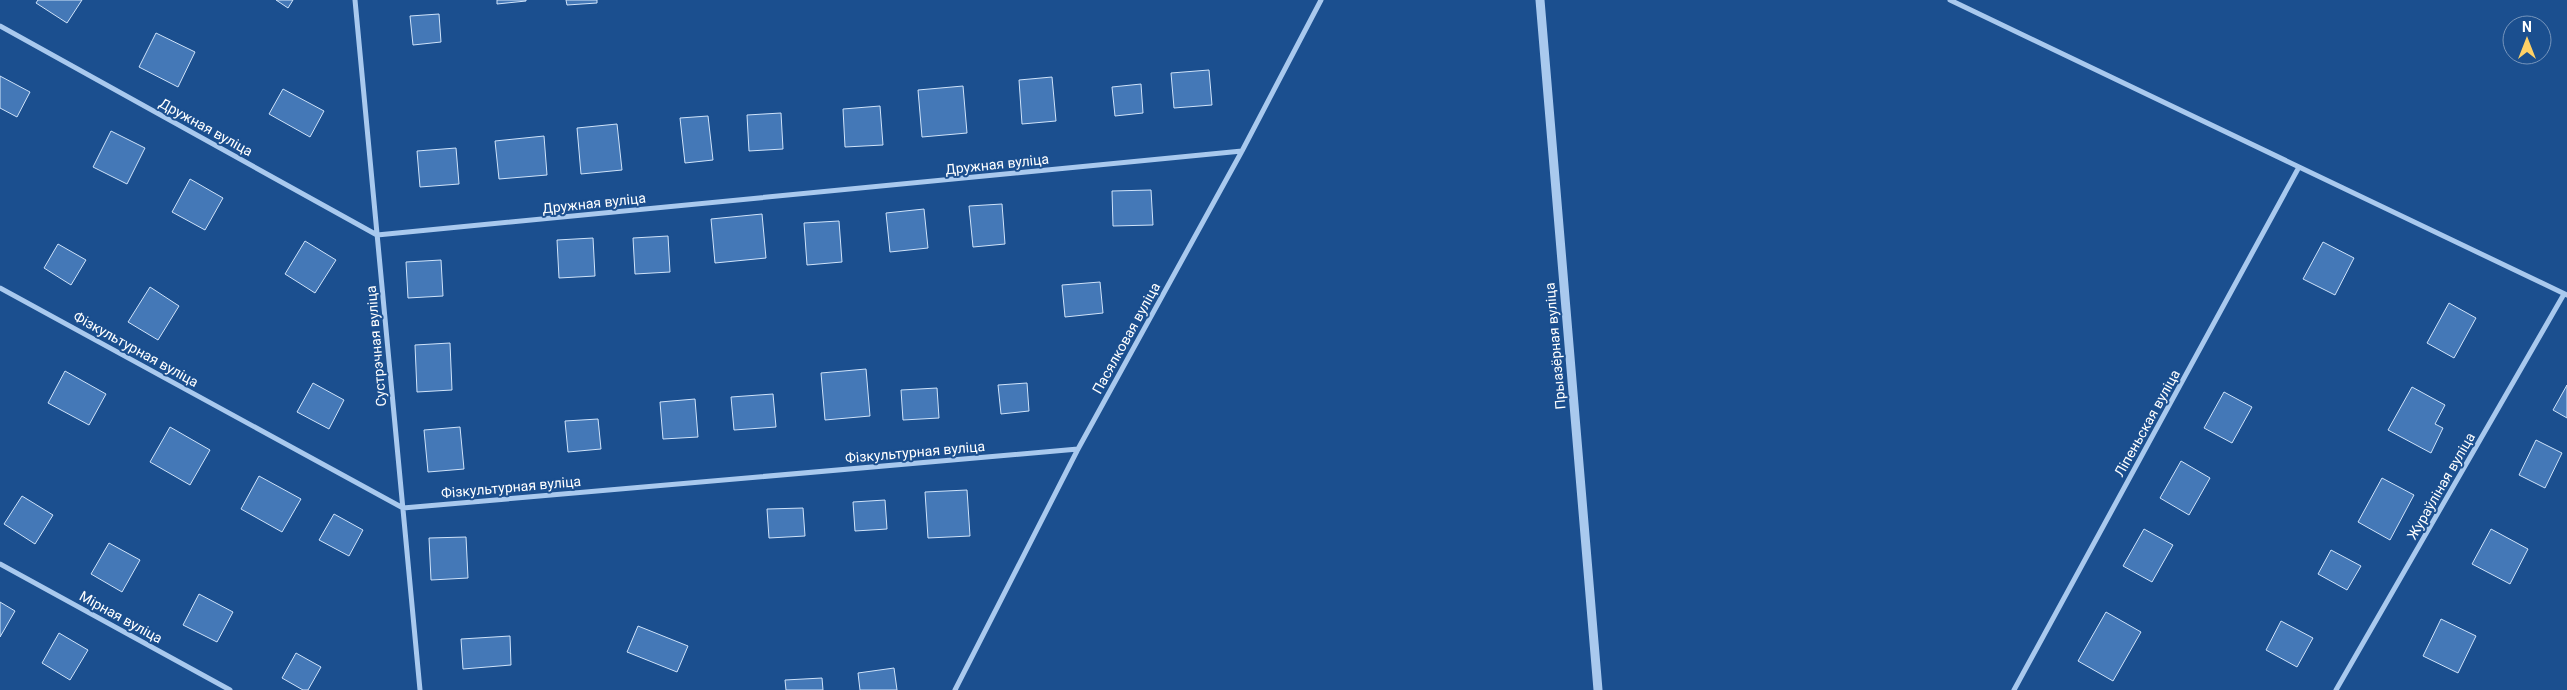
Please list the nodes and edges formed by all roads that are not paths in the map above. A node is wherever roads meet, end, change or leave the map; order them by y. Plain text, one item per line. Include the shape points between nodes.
1 (355, 0) edge
2 (1321, 0) edge
3 (1540, 0) edge
4 (1950, 0) edge
5 (0, 26) edge
6 (1242, 151) junction
7 (2299, 167) junction
8 (377, 235) junction
9 (0, 288) edge
10 (2566, 295) edge
11 (1078, 450) junction
12 (403, 508) junction
13 (0, 564) edge
14 (230, 690) edge
15 (420, 690) edge
16 (955, 690) edge
17 (1598, 690) edge
18 (2014, 690) edge
19 (2336, 690) edge

1 - 8 street, Сустрэчная вуліца
2 - 6 street, Пасялковая вуліца
3 - 17 street, Прыазёрная вуліца
4 - 7 street
5 - 8 street, Дружная вуліца
6 - 8 street, Дружная вуліца
6 - 11 street, Пасялковая вуліца
7 - 10 street
7 - 18 street, Ліпеньская вуліца
8 - 12 street, Сустрэчная вуліца
9 - 12 street, Фізкультурная вуліца
10 - 19 street, Жураўліная вуліца
11 - 12 street, Фізкультурная вуліца
11 - 16 street, Пасялковая вуліца
12 - 15 street, Сустрэчная вуліца
13 - 14 street, Мірная вуліца

